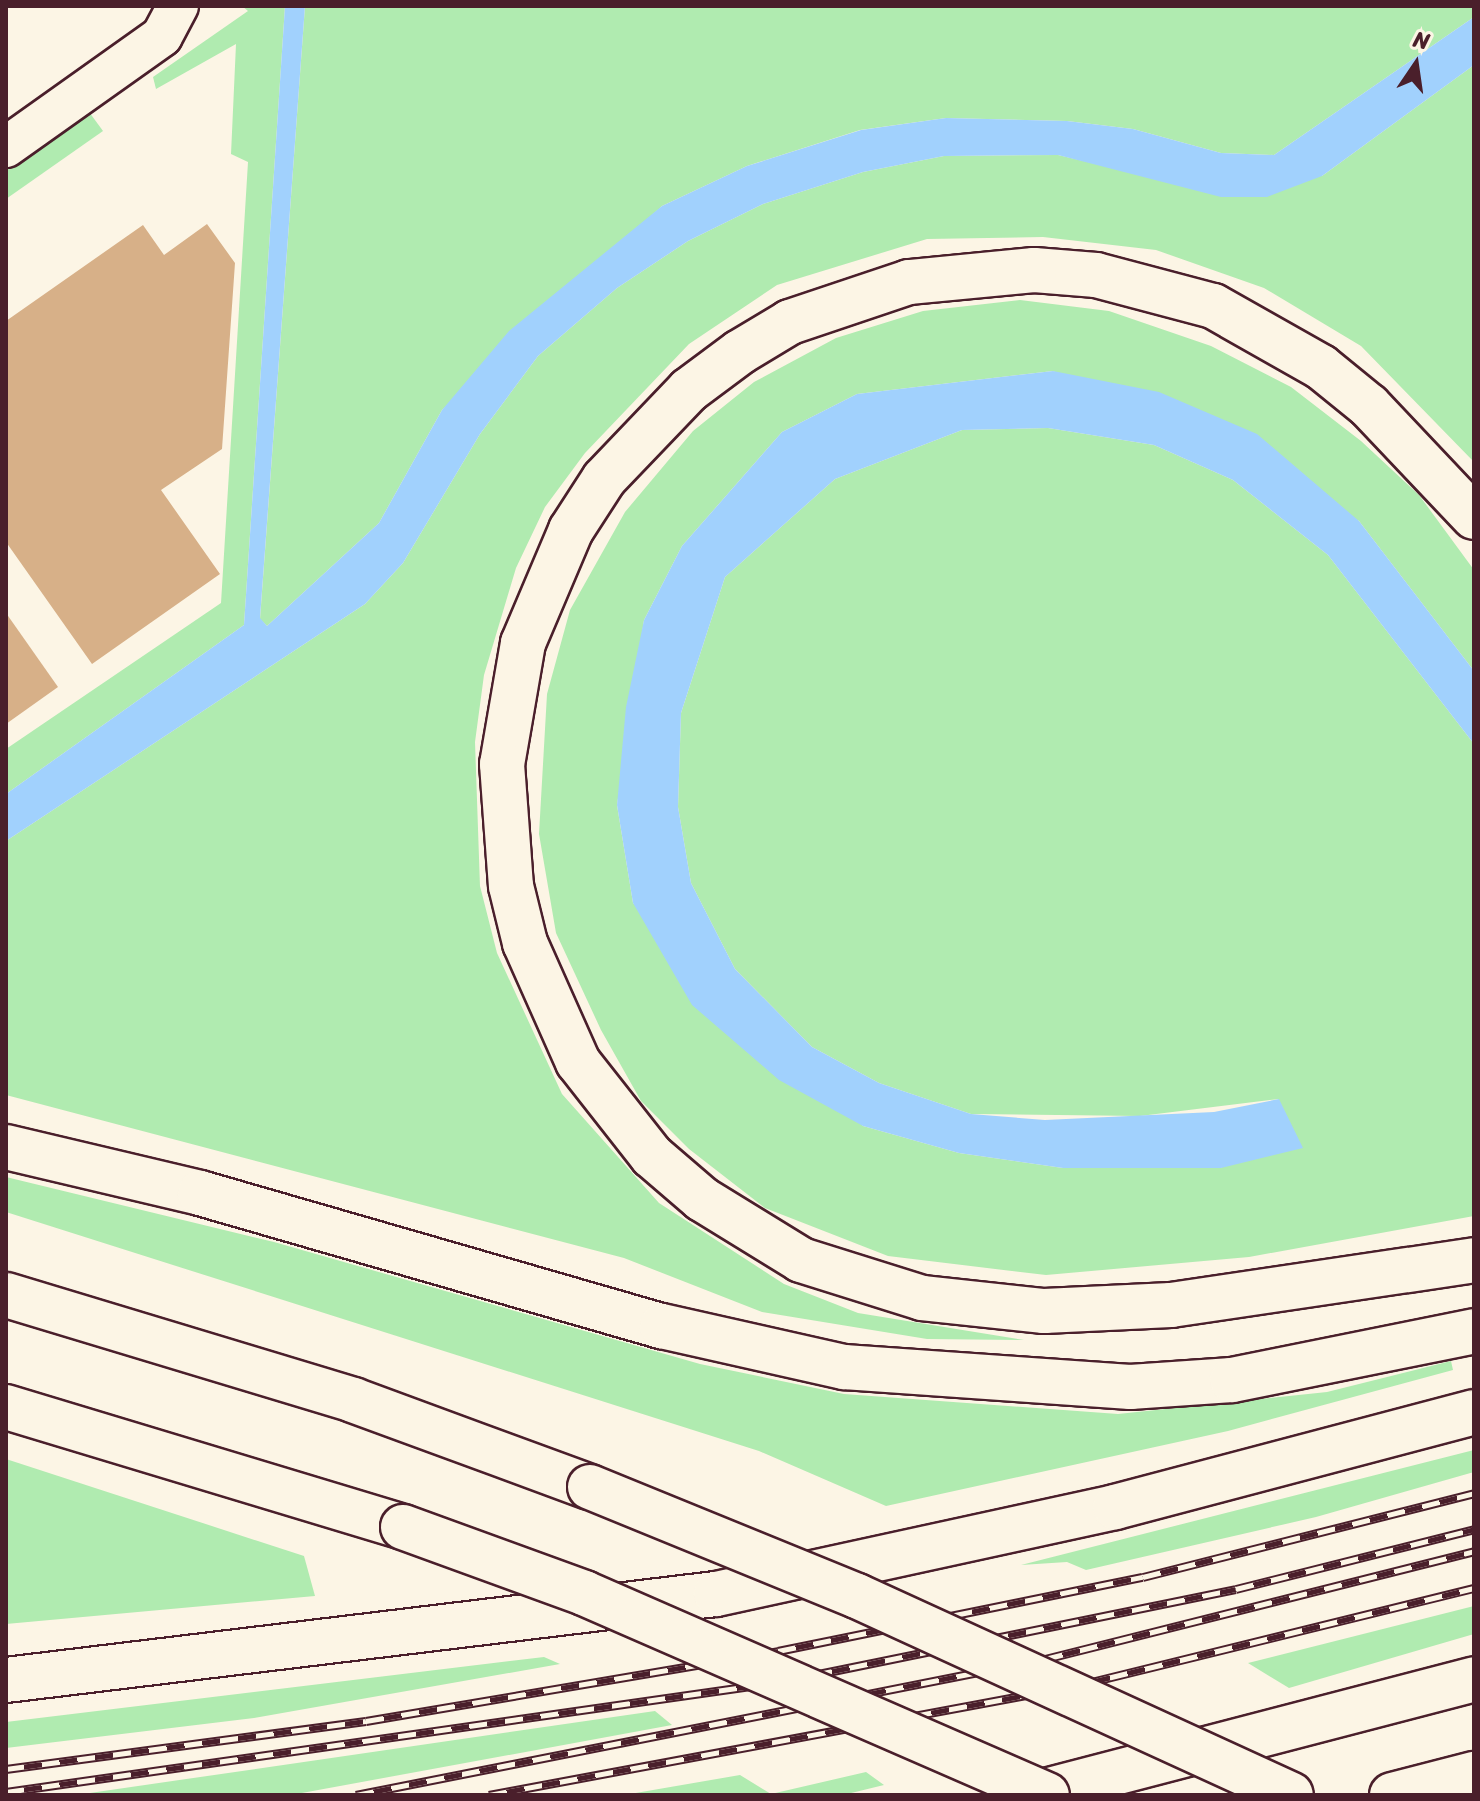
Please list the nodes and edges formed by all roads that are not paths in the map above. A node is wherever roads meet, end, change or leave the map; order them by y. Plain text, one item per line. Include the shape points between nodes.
1 (178, 6) edge
2 (6, 147) edge
3 (1474, 517) edge
4 (6, 1147) edge
5 (1474, 1260) edge
6 (6, 1295) edge
7 (1474, 1331) edge
8 (6, 1407) edge
9 (1474, 1412) edge
10 (1474, 1679) edge
11 (6, 1680) edge
12 (1474, 1774) edge
13 (1030, 1795) edge
14 (1047, 1795) edge
15 (1291, 1795) edge
16 (1392, 1795) edge

1 - 2 street via 162,36
3 - 5 highway via 1369,406 1321,367 1213,306 1157,288 1065,273 909,282 790,322 740,352 689,390 604,479 571,530 523,643 502,764 514,900 547,1003 578,1062 652,1156 702,1199 801,1260 922,1298 1044,1311 1171,1305
4 - 7 highway via 200,1193 662,1326 860,1369 1130,1387 1232,1380
6 - 15 highway, bridge via 353,1400 590,1487 871,1602
8 - 14 highway, bridge via 403,1527 584,1593
9 - 11 highway via 1115,1507 716,1594
10 - 13 highway
12 - 16 highway

